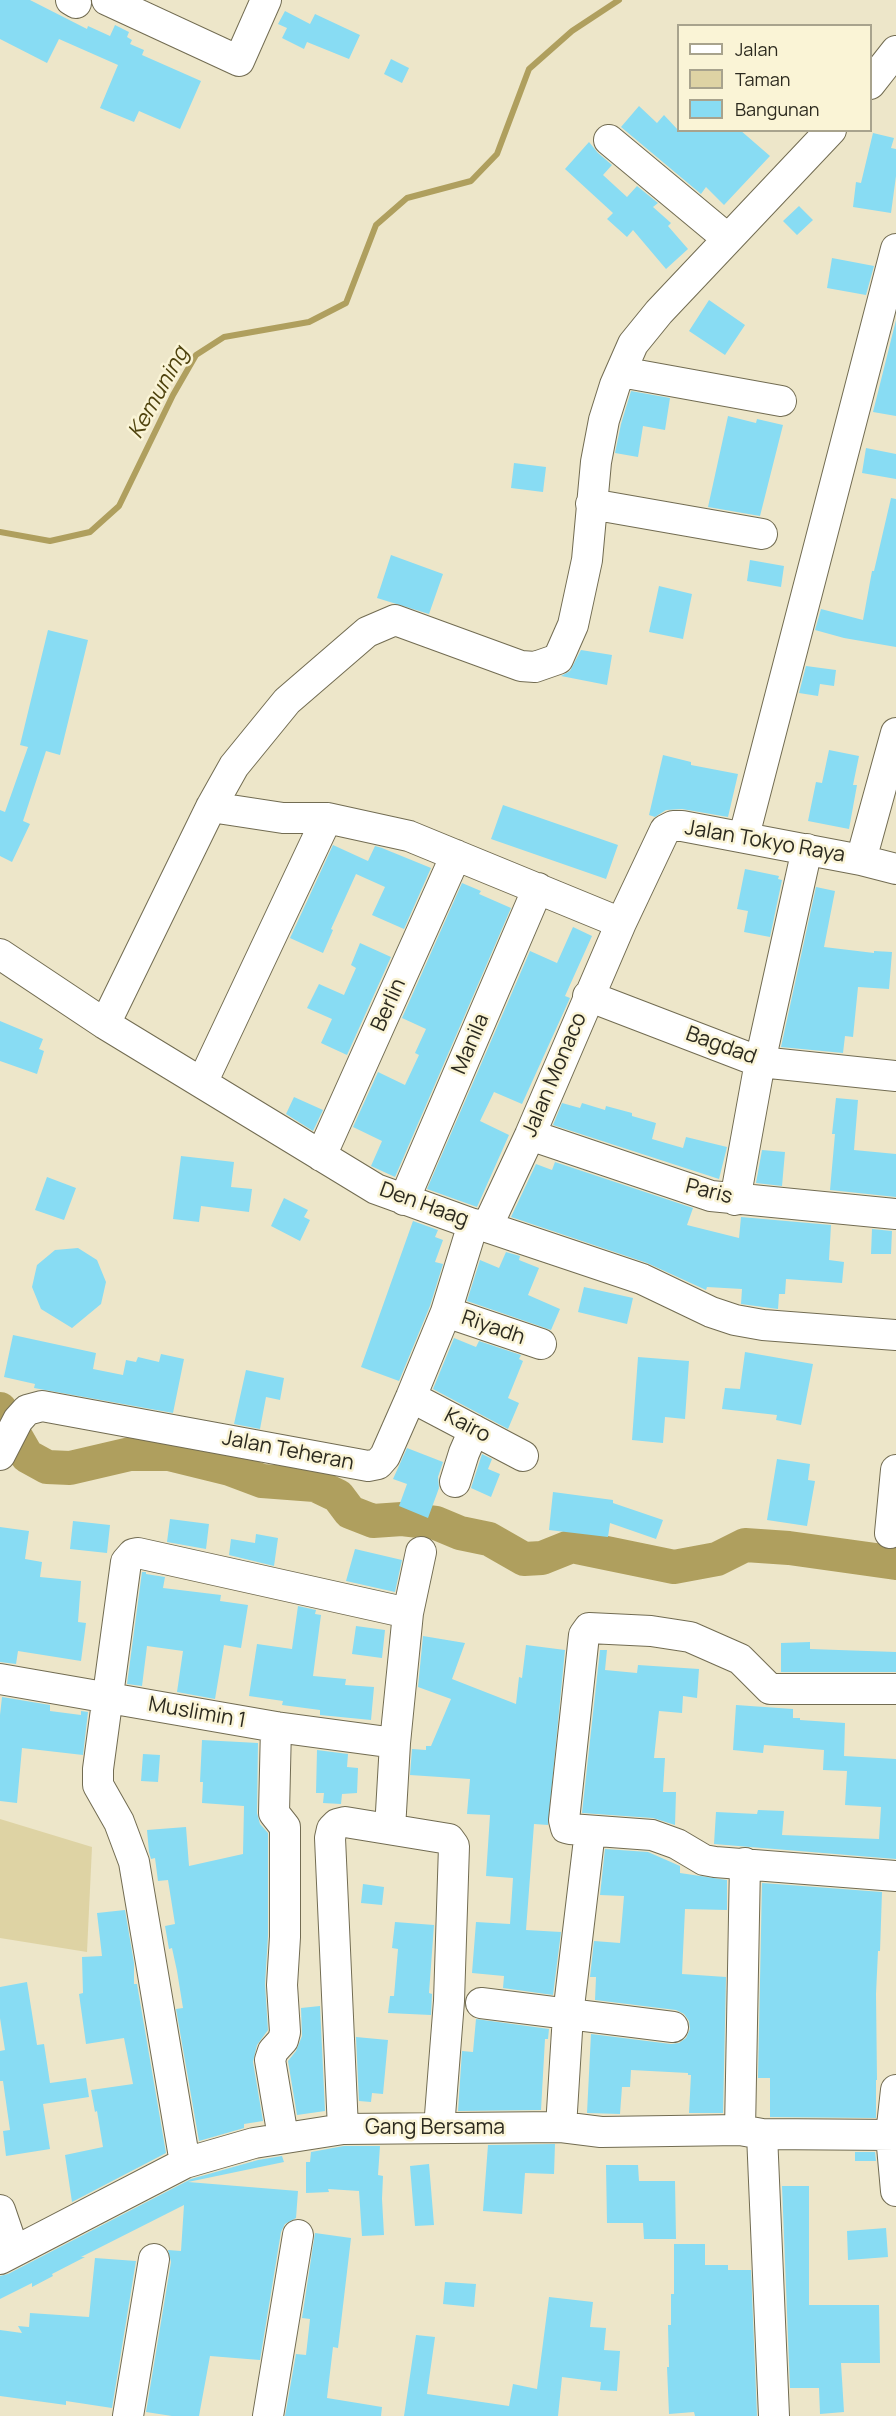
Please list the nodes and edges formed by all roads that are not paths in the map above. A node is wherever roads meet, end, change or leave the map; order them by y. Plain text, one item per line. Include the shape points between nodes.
1 (107, 0) edge
2 (266, 0) edge
3 (896, 51) edge
4 (872, 81) edge
5 (814, 136) edge
6 (609, 140) dead end
7 (728, 239) junction
8 (896, 249) edge
9 (621, 372) junction
10 (781, 401) dead end
11 (591, 504) junction
12 (762, 534) dead end
13 (896, 733) edge
14 (211, 807) junction
15 (327, 818) junction
16 (744, 836) junction
17 (807, 849) junction
18 (456, 855) junction
19 (861, 860) junction
20 (896, 869) edge
21 (538, 888) junction
22 (621, 923) junction
23 (0, 954) edge
24 (588, 996) junction
25 (105, 1024) junction
26 (760, 1062) junction
27 (896, 1076) edge
28 (202, 1083) junction
29 (530, 1135) junction
30 (321, 1156) junction
31 (404, 1200) junction
32 (735, 1200) junction
33 (896, 1214) edge
34 (480, 1226) junction
35 (446, 1312) junction
36 (896, 1335) edge
37 (541, 1344) dead end
38 (411, 1397) junction
39 (474, 1430) junction
40 (7, 1440) edge
41 (523, 1456) dead end
42 (896, 1470) edge
43 (455, 1482) dead end
44 (890, 1533) dead end
45 (421, 1552) dead end
46 (408, 1613) junction
47 (0, 1679) edge
48 (896, 1689) edge
49 (107, 1697) junction
50 (276, 1726) junction
51 (395, 1743) junction
52 (390, 1829) junction
53 (590, 1831) junction
54 (745, 1863) junction
55 (896, 1876) edge
56 (481, 2003) dead end
57 (568, 2015) junction
58 (673, 2027) dead end
59 (896, 2090) edge
60 (561, 2127) junction
61 (439, 2128) junction
62 (343, 2129) junction
63 (751, 2132) junction
64 (893, 2135) edge
65 (283, 2137) junction
66 (185, 2163) junction
67 (896, 2191) edge
68 (0, 2210) edge
69 (297, 2235) dead end
70 (7, 2255) edge
71 (154, 2259) dead end
72 (128, 2416) edge
73 (268, 2416) edge
74 (774, 2416) edge

1 - 2 street via 239,61
3 - 4 street
5 - 7 street
6 - 7 street
7 - 9 street via 633,344
8 - 16 street
9 - 10 street
9 - 11 street via 604,420
11 - 12 street
11 - 14 street via 573,625 558,659 535,668 520,666 395,620 379,626 287,701 234,766
13 - 19 street
14 - 15 street via 283,818
14 - 25 street
15 - 18 street via 409,836
15 - 28 street
16 - 17 street, Jalan Tokyo Raya
16 - 22 street, Jalan Tokyo Raya via 682,826 665,830
17 - 19 street, Jalan Tokyo Raya
17 - 26 street
18 - 21 street
18 - 30 street, Berlin
19 - 20 street, Jalan Tokyo Raya
21 - 22 street
21 - 31 street, Manila
22 - 24 street, Jalan Monaco
23 - 25 street, Den Haag
24 - 26 street, Bagdad
24 - 29 street, Jalan Monaco
25 - 28 street, Den Haag
26 - 27 street, Bagdad
26 - 32 street
28 - 30 street, Den Haag
29 - 32 street, Paris
29 - 34 street, Jalan Monaco
30 - 31 street, Den Haag via 352,1176
31 - 34 street, Den Haag
32 - 33 street, Paris
34 - 35 street, Jalan Teheran
34 - 36 street, Den Haag via 642,1279 735,1320
35 - 37 street, Riyadh
35 - 38 street, Jalan Teheran
38 - 39 street, Kairo
38 - 40 street, Jalan Teheran via 385,1456 378,1464 368,1466 42,1406 27,1410
39 - 41 street, Kairo
39 - 43 street
42 - 44 street
45 - 46 street
46 - 49 street via 133,1554 126,1562
46 - 51 street
47 - 49 street, Muslimin 1
48 - 53 street via 770,1689 740,1659 690,1637 590,1628 584,1635 564,1820 566,1828
49 - 50 street, Muslimin 1
49 - 66 street via 98,1785 119,1822 134,1862
50 - 51 street, Muslimin 1
50 - 65 street via 274,1813 285,1827 285,2032 270,2060
51 - 52 street
52 - 61 street via 450,1839 453,1846 449,2001
52 - 62 street via 345,1822 332,1829 330,1838
53 - 54 street via 652,1835 704,1860
53 - 57 street
54 - 55 street
54 - 63 street
56 - 57 street
57 - 58 street
57 - 60 street
59 - 64 street
60 - 61 street, Gang Bersama
60 - 63 street, Gang Bersama via 601,2132
61 - 62 street, Gang Bersama
62 - 65 street, Gang Bersama
63 - 64 street, Gang Bersama
63 - 74 street
64 - 67 street
65 - 66 street, Gang Bersama
66 - 70 street, Gang Bersama
68 - 70 street
69 - 73 street
71 - 72 street

